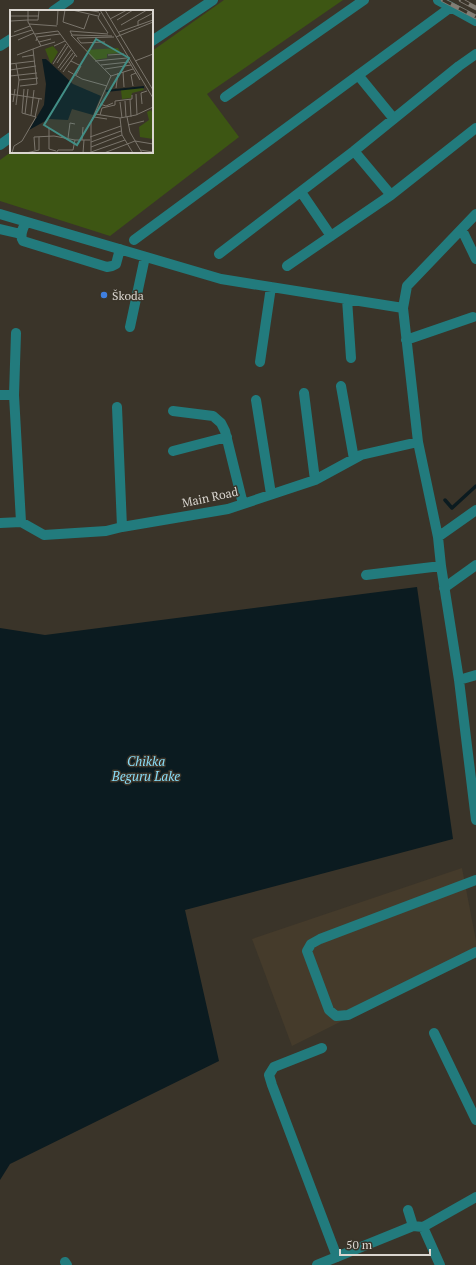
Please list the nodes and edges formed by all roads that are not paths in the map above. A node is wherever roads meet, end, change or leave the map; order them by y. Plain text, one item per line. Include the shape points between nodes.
1 (69, 0) edge
2 (213, 0) edge
3 (364, 0) edge
4 (438, 0) edge
5 (450, 6) junction
6 (54, 10) edge
7 (476, 21) edge
8 (10, 40) edge
9 (153, 40) edge
10 (0, 46) edge
11 (476, 54) edge
12 (358, 75) junction
13 (225, 97) dead end
14 (394, 119) junction
15 (476, 128) edge
16 (10, 138) edge
17 (0, 145) edge
18 (354, 151) junction
19 (301, 192) junction
20 (391, 195) junction
21 (0, 214) edge
22 (476, 214) edge
23 (26, 222) junction
24 (0, 229) edge
25 (462, 230) junction
26 (21, 234) junction
27 (331, 236) junction
28 (134, 240) dead end
29 (120, 249) junction
30 (219, 254) dead end
31 (145, 257) junction
32 (476, 259) edge
33 (287, 266) dead end
34 (271, 287) junction
35 (347, 299) junction
36 (403, 308) junction
37 (473, 317) dead end
38 (130, 327) dead end
39 (16, 333) dead end
40 (406, 340) junction
41 (351, 358) dead end
42 (260, 362) dead end
43 (341, 386) dead end
44 (304, 393) dead end
45 (0, 395) edge
46 (14, 395) junction
47 (256, 400) dead end
48 (117, 407) dead end
49 (173, 411) dead end
50 (227, 437) junction
51 (418, 442) junction
52 (173, 451) dead end
53 (354, 459) junction
54 (314, 480) junction
55 (270, 494) junction
56 (243, 504) junction
57 (476, 510) edge
58 (21, 522) junction
59 (0, 523) edge
60 (122, 527) junction
61 (438, 537) junction
62 (476, 565) edge
63 (441, 566) junction
64 (366, 575) dead end
65 (444, 588) junction
66 (476, 675) edge
67 (459, 680) junction
68 (476, 819) edge
69 (476, 880) edge
70 (476, 952) edge
71 (434, 1033) dead end
72 (322, 1048) dead end
73 (476, 1120) edge
74 (476, 1197) edge
75 (408, 1210) dead end
76 (418, 1227) junction
77 (337, 1257) junction
78 (317, 1265) edge
79 (440, 1265) edge

1 - 6 street
2 - 9 street
3 - 13 street
4 - 5 street
5 - 7 street
5 - 12 street
8 - 10 street
11 - 14 street
12 - 14 street
12 - 28 street
14 - 18 street
15 - 20 street
16 - 17 street
18 - 19 street
18 - 20 street
19 - 27 street
19 - 30 street
20 - 27 street
21 - 23 street
22 - 25 street
23 - 26 street
23 - 29 street
24 - 26 street
25 - 32 street
25 - 36 street via 407,286
26 - 29 street via 23,241 108,267 116,264
27 - 33 street
29 - 31 street
31 - 34 street via 221,279
31 - 38 street
34 - 35 street
34 - 42 street
35 - 36 street
35 - 41 street
36 - 40 street
37 - 40 street
39 - 46 street
40 - 51 street
43 - 53 street
44 - 54 street
45 - 46 street
46 - 58 street
47 - 55 street
48 - 60 street
49 - 50 street via 213,416 221,423
50 - 52 street
50 - 56 street
51 - 53 street, Main Road
51 - 61 street
53 - 54 street, Main Road
54 - 55 street, Main Road
55 - 56 street, Main Road
56 - 60 street, Main Road via 228,509
57 - 61 street
58 - 59 street
58 - 60 street, Main Road via 44,535 106,531
61 - 63 street
62 - 65 street
63 - 64 street
63 - 65 street
65 - 67 street
66 - 67 street
67 - 68 street
69 - 70 street via 320,939 311,944 307,951 329,1010 336,1016 348,1015
71 - 73 street
72 - 77 street via 274,1067 269,1075
74 - 76 street
75 - 76 street
76 - 77 street
76 - 79 street
77 - 78 street

